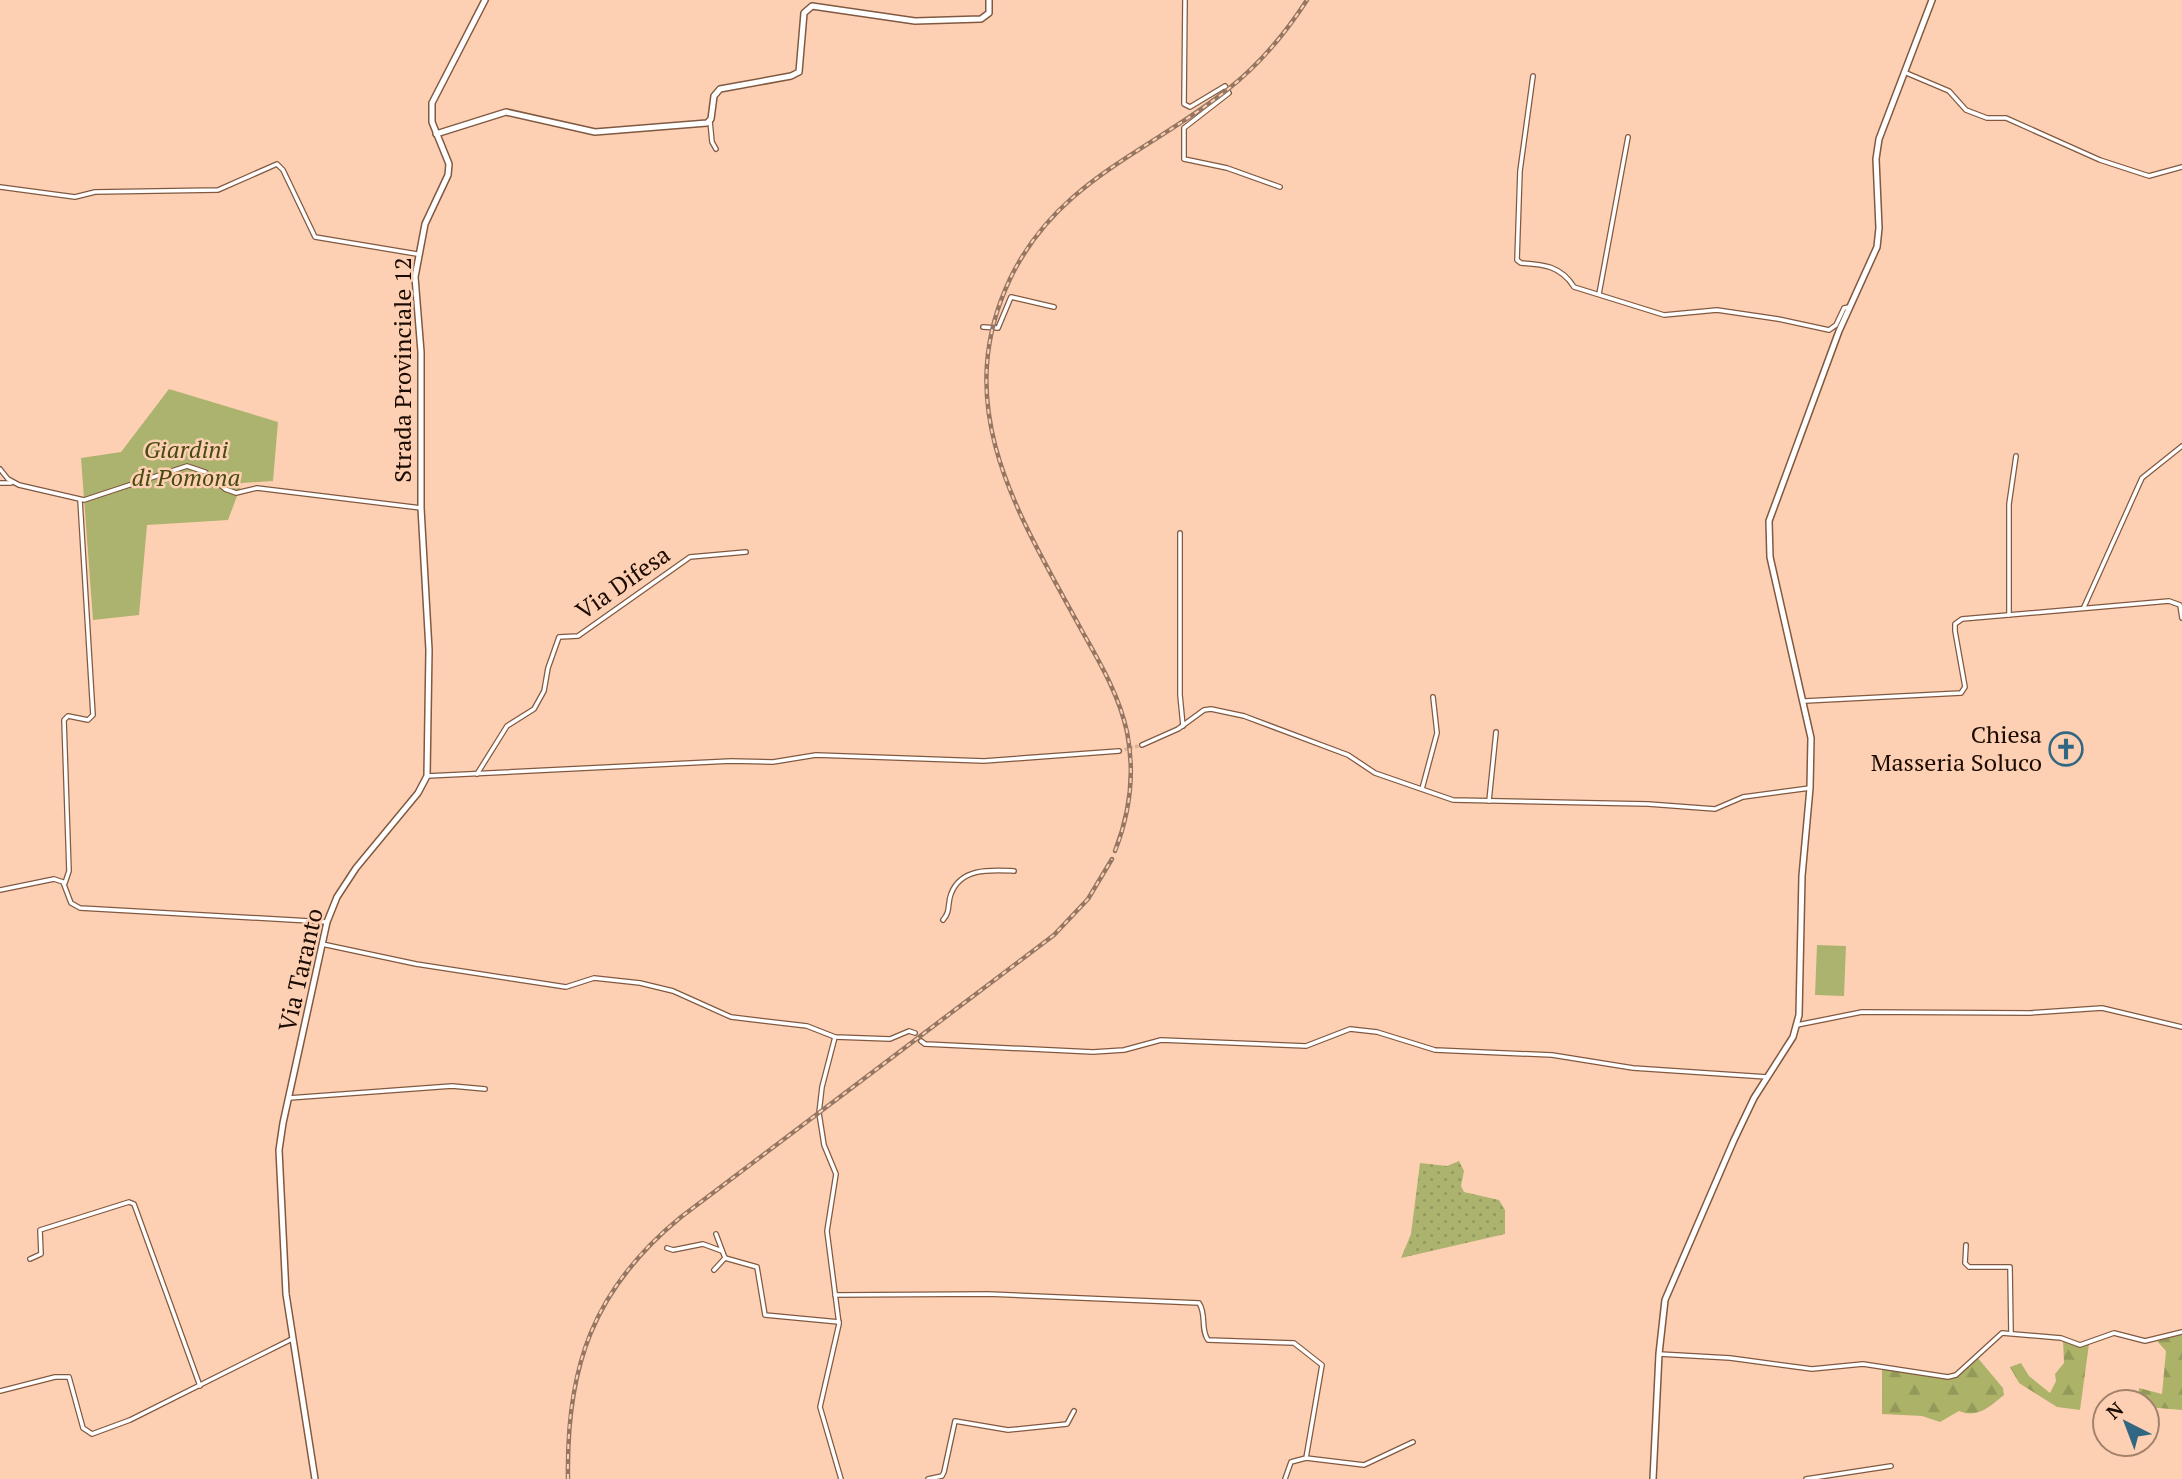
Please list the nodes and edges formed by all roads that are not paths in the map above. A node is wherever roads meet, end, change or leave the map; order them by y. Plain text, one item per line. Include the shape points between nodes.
1 (485, 0) edge
2 (989, 0) edge
3 (1185, 0) edge
4 (1932, 0) edge
5 (1904, 72) junction
6 (1533, 76) dead end
7 (710, 121) junction
8 (436, 134) junction
9 (1628, 137) dead end
10 (716, 149) dead end
11 (2182, 167) edge
12 (0, 187) edge
13 (1279, 187) dead end
14 (417, 254) junction
15 (1599, 294) junction
16 (1054, 307) dead end
17 (1849, 307) junction
18 (984, 327) dead end
19 (2181, 448) edge
20 (2016, 456) dead end
21 (0, 469) edge
22 (13, 482) junction
23 (0, 483) edge
24 (80, 500) junction
25 (421, 508) junction
26 (1180, 533) dead end
27 (746, 552) dead end
28 (2084, 608) junction
29 (2009, 615) junction
30 (2182, 618) edge
31 (1433, 697) dead end
32 (1805, 701) junction
33 (1183, 726) junction
34 (1496, 732) dead end
35 (1142, 745) tunnel mouth
36 (1119, 751) tunnel mouth
37 (477, 774) junction
38 (427, 776) junction
39 (1810, 788) junction
40 (1422, 789) junction
41 (1489, 801) junction
42 (1014, 871) dead end
43 (65, 883) junction
44 (0, 890) edge
45 (943, 920) dead end
46 (327, 922) junction
47 (322, 944) junction
48 (1797, 1025) junction
49 (2182, 1027) edge
50 (915, 1033) dead end
51 (835, 1037) junction
52 (921, 1041) dead end
53 (1769, 1077) junction
54 (485, 1089) dead end
55 (289, 1098) junction
56 (716, 1234) dead end
57 (1966, 1245) dead end
58 (667, 1248) dead end
59 (722, 1251) junction
60 (725, 1258) junction
61 (30, 1259) dead end
62 (714, 1270) dead end
63 (835, 1295) junction
64 (839, 1322) junction
65 (2182, 1332) edge
66 (2011, 1333) junction
67 (292, 1339) junction
68 (1658, 1354) junction
69 (200, 1386) junction
70 (0, 1391) edge
71 (1074, 1411) dead end
72 (1413, 1442) dead end
73 (1306, 1458) junction
74 (1891, 1466) dead end
75 (315, 1479) edge
76 (841, 1479) edge
77 (928, 1479) edge
78 (1285, 1479) edge
79 (1653, 1479) edge
80 (1806, 1479) edge

1 - 8 street, Strada Provinciale 12 via 438,87 431,111
2 - 7 street via 989,13 981,19 915,21 812,6 804,13 799,72 720,89 713,96
3 - 13 street via 1184,104 1190,107 1222,87 1229,93 1184,128 1184,159 1227,168
4 - 5 street
5 - 11 street via 1950,91 1966,110 1987,118 2006,118 2100,160 2149,176
5 - 17 street via 1877,149 1877,247
6 - 15 street via 1520,171 1517,260 1556,268 1574,286
7 - 8 street via 596,132 506,112
7 - 10 street
8 - 14 street, Strada Provinciale 12 via 447,156 448,175 431,208
9 - 15 street
12 - 14 street via 75,197 95,192 218,190 277,164 315,237
14 - 25 street, Strada Provinciale 12
15 - 17 street via 1664,315 1717,310 1829,330
16 - 18 street via 1011,297 998,328
17 - 32 street via 1769,521 1770,557
19 - 28 street via 2142,478
20 - 29 street via 2009,504
21 - 22 street
22 - 23 street
22 - 24 street
24 - 25 street via 187,466 236,492 257,488
24 - 43 street via 93,715 88,720 68,716 64,720 69,871
25 - 38 street, Strada Provinciale 12 via 428,636
26 - 33 street
27 - 37 street, Via Difesa via 690,557 578,636 559,637 539,700 526,716 507,726
28 - 29 street
28 - 30 street via 2175,601
29 - 32 street via 1962,619 1955,624 1965,687 1961,693
31 - 40 street via 1437,733
32 - 39 street via 1811,738
33 - 35 street
33 - 40 street via 1204,710 1244,716
34 - 41 street
36 - 37 street via 984,761 816,755 761,762
37 - 38 street
38 - 46 street, Via Taranto via 351,876
39 - 41 street via 1742,797 1715,809
39 - 48 street
40 - 41 street via 1453,800
42 - 45 street via 982,870 965,878 951,893 950,909
43 - 44 street via 54,879
43 - 46 street via 71,903 80,908
46 - 47 street, Via Taranto
47 - 51 street via 566,988 594,978 640,983 673,991 732,1017 807,1026
47 - 55 street, Via Taranto
48 - 49 street via 1862,1012 2021,1013 2102,1008
48 - 53 street
50 - 51 street via 890,1039
51 - 63 street via 819,1113 821,1136 836,1174 827,1231
52 - 53 street via 1093,1052 1161,1040 1306,1046 1350,1029 1377,1032 1435,1050 1552,1055 1633,1068
53 - 68 street via 1734,1139 1665,1300
54 - 55 street via 452,1086
55 - 67 street, Via Taranto via 279,1150
56 - 59 street
57 - 66 street via 1965,1264 1969,1267 2010,1267
58 - 59 street via 703,1244
59 - 60 street
60 - 62 street
60 - 64 street via 757,1267 765,1315
61 - 69 street via 41,1254 40,1230 134,1204
63 - 64 street
63 - 73 street via 988,1294 1199,1303 1208,1340 1294,1343 1319,1361
64 - 76 street via 820,1407
65 - 66 street via 2145,1341 2113,1333 2080,1345 2061,1338
66 - 68 street via 1996,1337 1953,1377 1863,1364 1812,1369
67 - 69 street
67 - 75 street, Via Taranto
68 - 79 street
69 - 70 street via 89,1435 69,1377
71 - 77 street via 1066,1424 1011,1430 955,1421 944,1472
72 - 73 street via 1364,1465
73 - 78 street via 1291,1462
74 - 80 street

